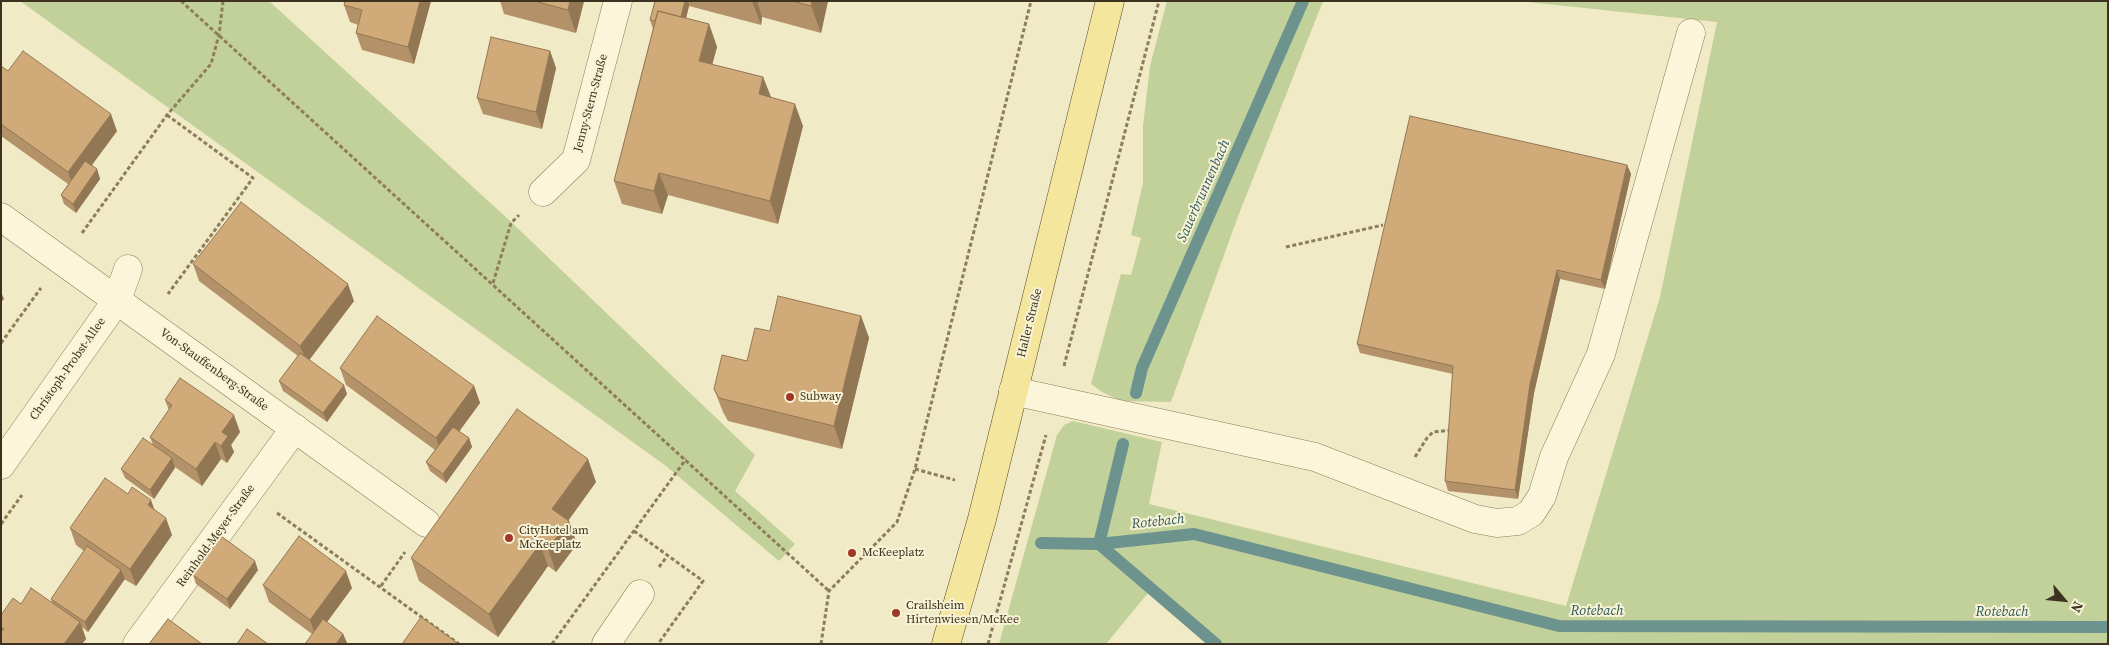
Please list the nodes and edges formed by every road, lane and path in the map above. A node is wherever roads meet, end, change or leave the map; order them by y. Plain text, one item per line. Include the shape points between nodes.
1 (181, 1) edge
2 (223, 1) edge
3 (618, 1) edge
4 (1031, 1) edge
5 (1110, 1) edge
6 (1159, 1) edge
7 (1691, 33) dead end
8 (218, 36) junction
9 (543, 192) joint
10 (1, 217) edge
11 (1384, 225) edge
12 (1286, 247) dead end
13 (62, 260) junction
14 (128, 270) dead end
15 (493, 283) junction
16 (117, 300) junction
17 (1, 343) edge
18 (1013, 391) junction
19 (1055, 400) junction
20 (295, 428) junction
21 (1453, 430) edge
22 (686, 459) junction
23 (1, 465) edge
24 (1396, 489) junction
25 (248, 492) junction
26 (426, 523) joint
27 (634, 531) junction
28 (381, 586) junction
29 (829, 591) junction
30 (640, 594) dead end
31 (137, 644) edge
32 (459, 644) edge
33 (552, 644) edge
34 (606, 644) edge
35 (658, 644) edge
36 (821, 644) edge
37 (946, 644) edge
38 (988, 644) edge

1 - 8 path
2 - 8 path
3 - 9 street, Jenny-Stern-Straße via 576,160
4 - 29 path via 915,469 897,522
5 - 18 main road, Haller Straße
6 - 19 path
7 - 24 street via 1601,354 1554,457 1542,496 1531,513 1518,520 1497,523 1457,514
8 - 13 path via 211,64 167,115
8 - 15 path
9 - 15 path via 511,223
10 - 13 street, Von-Stauffenberg-Straße
11 - 12 path
13 - 16 street, Von-Stauffenberg-Straße
13 - 17 path
14 - 16 street, Christoph-Probst-Allee
15 - 22 path
16 - 20 street, Von-Stauffenberg-Straße
16 - 23 street, Christoph-Probst-Allee
18 - 19 street
18 - 37 main road, Haller Straße via 982,519
19 - 24 street via 1315,457
19 - 38 path
20 - 25 street, Reinhold-Meyer-Straße
20 - 26 street, Von-Stauffenberg-Straße
21 - 24 path via 1433,432 1426,438
22 - 27 path
22 - 29 path
25 - 28 path
25 - 31 street, Reinhold-Meyer-Straße
26 - 28 path
27 - 33 path
27 - 35 path via 703,581
28 - 32 path
29 - 36 path
30 - 34 street

